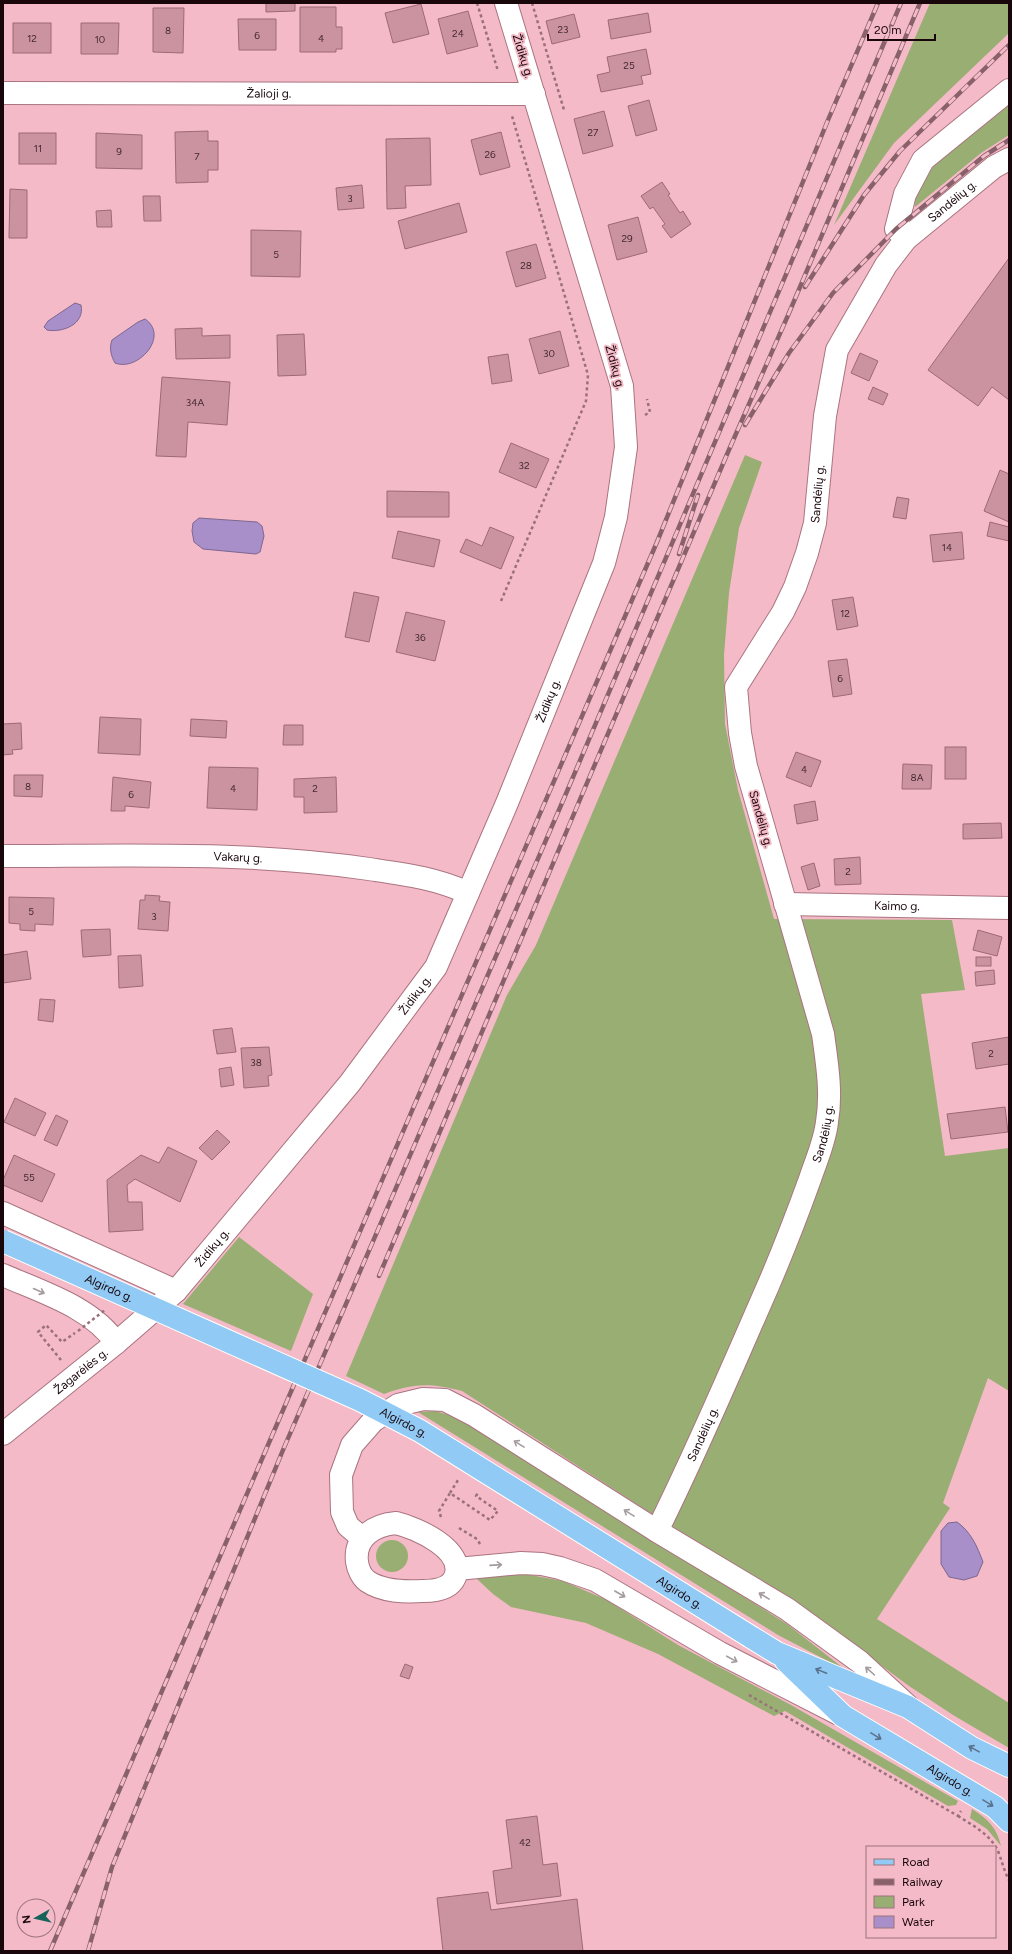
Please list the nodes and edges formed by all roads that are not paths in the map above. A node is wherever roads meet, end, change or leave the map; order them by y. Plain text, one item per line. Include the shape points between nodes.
1 (506, 3) edge
2 (1009, 90) edge
3 (3, 93) edge
4 (534, 94) junction
5 (1009, 158) edge
6 (906, 239) junction
7 (3, 856) edge
8 (468, 893) junction
9 (785, 904) junction
10 (1009, 908) edge
11 (3, 1213) edge
12 (3, 1241) edge
13 (3, 1275) edge
14 (176, 1291) junction
15 (159, 1307) joint
16 (116, 1343) junction
17 (3, 1434) edge
18 (657, 1531) junction
19 (362, 1538) junction
20 (457, 1569) junction
21 (778, 1653) junction
22 (908, 1707) junction
23 (843, 1716) junction
24 (1009, 1766) edge
25 (1009, 1821) edge

1 - 4 street, Židikų g.
2 - 6 street via 923,160 905,194 896,229
3 - 4 street, Žalioji g.
4 - 8 street, Židikų g. via 622,386 626,447 616,517 604,563
5 - 6 street, Sandėlių g. via 994,167
6 - 9 street, Sandėlių g. via 886,265 837,350 825,416 815,523 807,553 795,588 783,612 736,687 746,766
7 - 8 street, Vakarų g. via 168,855 333,864 436,880
8 - 14 street, Židikų g. via 436,967 350,1083
9 - 10 street, Kaimo g.
9 - 18 street, Sandėlių g. via 823,1034 828,1078 827,1122 821,1147 790,1233 707,1425
11 - 14 street
12 - 21 main road, Algirdo g., bridge via 360,1400 420,1431
13 -> 16 street via 88,1316 107,1329
14 - 15 street, Židikų g.
15 - 16 street, Žagarėlės g.
16 - 17 street, Žagarėlės g.
18 -> 19 street via 474,1415 445,1400 423,1399 398,1405 373,1421 352,1445 341,1475 342,1512 348,1526
22 -> 18 street via 860,1662 787,1609
19 - 20 street via 383,1524 409,1526 441,1544 455,1559
19 - 20 street via 358,1545 357,1564 366,1580 378,1587 402,1592 431,1591 450,1585
20 -> 23 street via 521,1563 542,1564 595,1580 720,1653
22 -> 21 main road, Algirdo g.
21 - 23 main road, Algirdo g.
24 -> 22 main road, Algirdo g. via 972,1748
23 -> 25 main road, Algirdo g. via 995,1807

